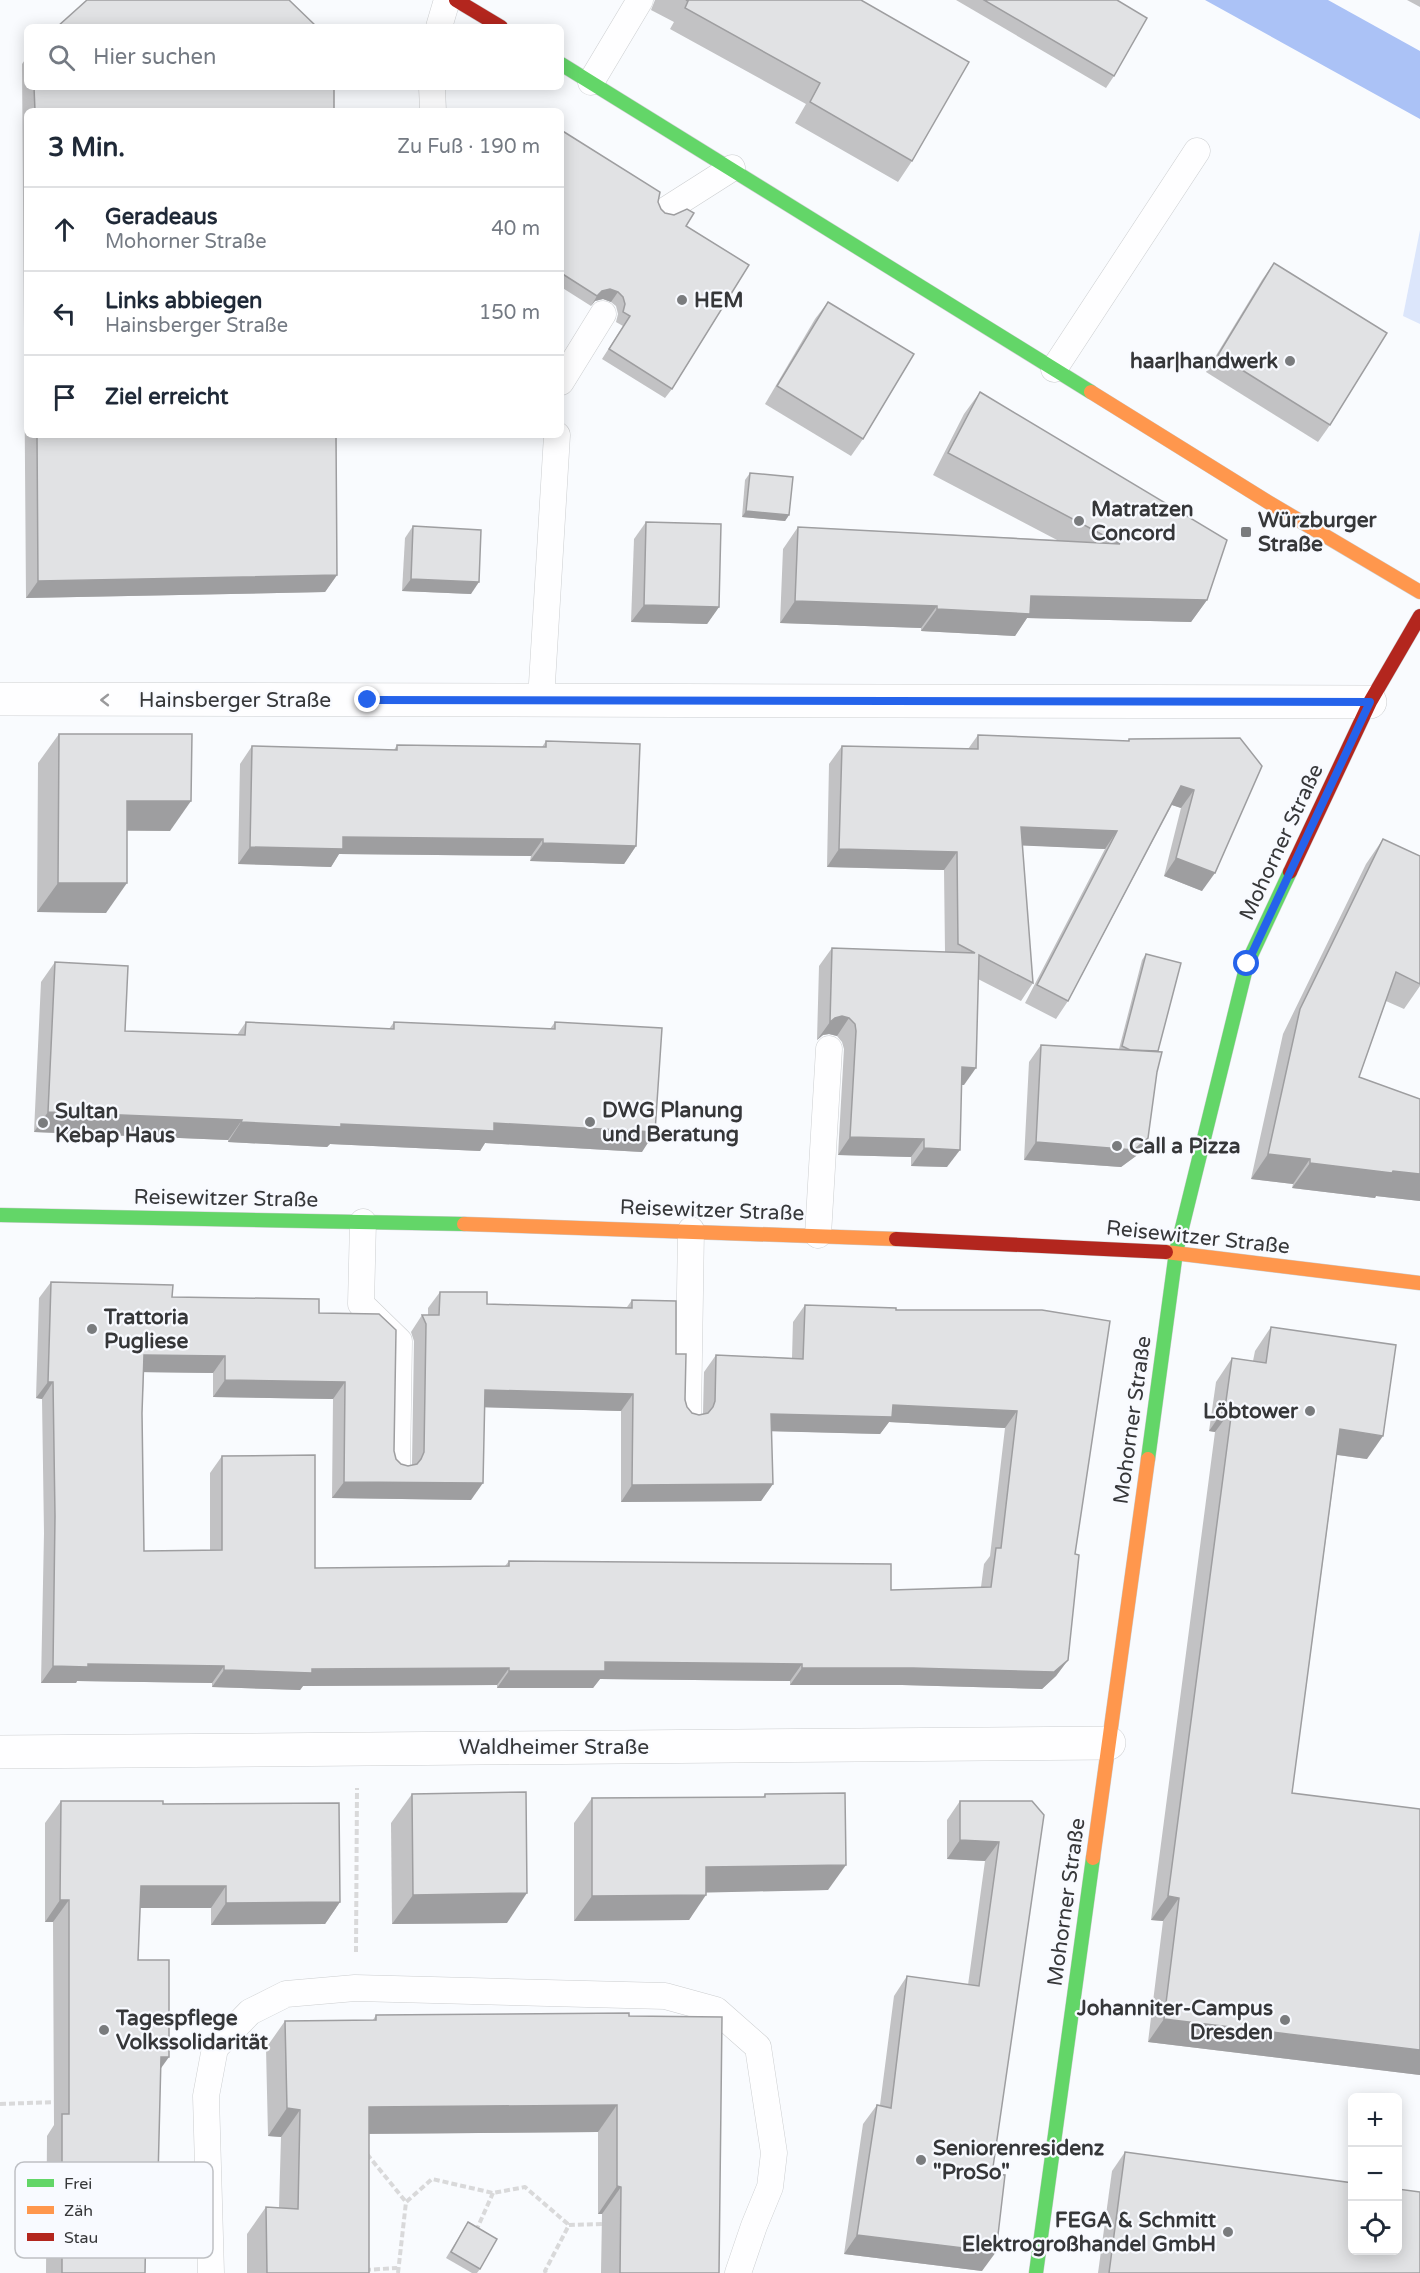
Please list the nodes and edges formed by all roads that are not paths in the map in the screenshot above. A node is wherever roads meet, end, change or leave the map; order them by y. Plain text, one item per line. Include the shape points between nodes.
1 (447, 0) edge
2 (456, 0) edge
3 (640, 0) edge
4 (440, 24) edge
5 (496, 24) edge
6 (564, 66) edge
7 (591, 82) junction
8 (432, 90) edge
9 (433, 108) edge
10 (1197, 151) dead end
11 (732, 168) junction
12 (666, 210) edge
13 (603, 314) dead end
14 (1054, 369) junction
15 (564, 377) edge
16 (557, 438) edge
17 (1420, 592) edge
18 (1420, 616) edge
19 (0, 699) edge
20 (542, 700) junction
21 (1370, 702) junction
22 (829, 1050) edge
23 (0, 1215) edge
24 (363, 1222) junction
25 (691, 1230) junction
26 (818, 1234) junction
27 (1176, 1252) junction
28 (1420, 1283) edge
29 (688, 1418) edge
30 (397, 1468) edge
31 (1109, 1743) junction
32 (0, 1752) edge
33 (208, 2162) edge
34 (211, 2258) edge
35 (211, 2273) edge
36 (738, 2273) edge
37 (1036, 2273) edge

1 - 4 lane
2 - 5 street
3 - 7 lane
6 - 7 street
7 - 11 street
8 - 9 lane
10 - 14 lane
11 - 12 lane
11 - 14 street
13 - 15 lane
14 - 17 street
16 - 20 lane
18 - 21 street, Mohorner Straße
20 -> 19 street, Hainsberger Straße
20 - 21 street, Hainsberger Straße
21 - 27 street, Mohorner Straße via 1247,964
22 - 26 lane
23 - 24 street, Reisewitzer Straße
24 - 25 street, Reisewitzer Straße
24 - 30 lane via 362,1304 399,1341
25 - 26 street, Reisewitzer Straße
25 - 29 lane
26 - 27 street, Reisewitzer Straße
27 - 28 street, Reisewitzer Straße
27 - 31 street, Mohorner Straße
31 - 32 street, Waldheimer Straße
31 - 37 street, Mohorner Straße
33 - 36 lane via 206,2096 215,2049 250,2012 286,1994 355,1988 665,1996 716,2010 758,2047 774,2153 770,2187
34 - 35 lane

